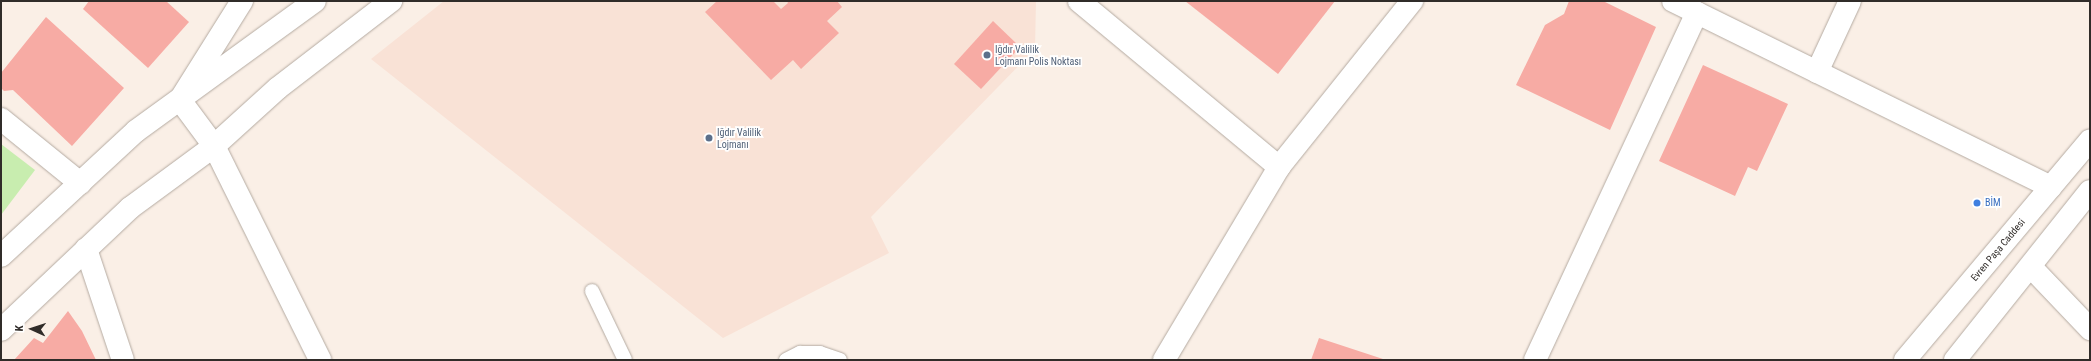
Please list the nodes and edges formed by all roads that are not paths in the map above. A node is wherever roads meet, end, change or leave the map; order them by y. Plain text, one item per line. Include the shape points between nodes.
1 (242, 1) edge
2 (315, 1) edge
3 (391, 1) edge
4 (1079, 1) edge
5 (1412, 1) edge
6 (1673, 1) edge
7 (1850, 1) edge
8 (1697, 12) junction
9 (1818, 72) junction
10 (180, 100) junction
11 (1, 118) edge
12 (2090, 140) edge
13 (214, 146) junction
14 (1279, 167) junction
15 (80, 183) junction
16 (2051, 187) junction
17 (2090, 192) edge
18 (86, 249) junction
19 (1, 256) edge
20 (2031, 267) junction
21 (592, 291) dead end
22 (2090, 329) edge
23 (1, 330) edge
24 (124, 360) edge
25 (320, 360) edge
26 (625, 360) edge
27 (786, 360) edge
28 (840, 360) edge
29 (1164, 360) edge
30 (1535, 360) edge
31 (1905, 360) edge
32 (1955, 360) edge

1 - 10 main road
2 - 10 main road
3 - 13 main road via 278,88
4 - 14 main road
5 - 14 main road
6 - 8 main road
7 - 9 main road
8 - 9 main road
8 - 30 main road
9 - 16 main road
10 - 13 main road
10 - 15 main road via 136,132
11 - 15 main road
12 - 16 main road, Evren Paşa Caddesi
13 - 18 main road via 130,208
13 - 25 main road
14 - 29 main road
15 - 19 main road
16 - 31 main road, Evren Paşa Caddesi
17 - 20 main road
18 - 23 main road
18 - 24 main road
20 - 22 main road
20 - 32 main road
21 - 26 lane
27 - 28 lane via 800,353 820,353

